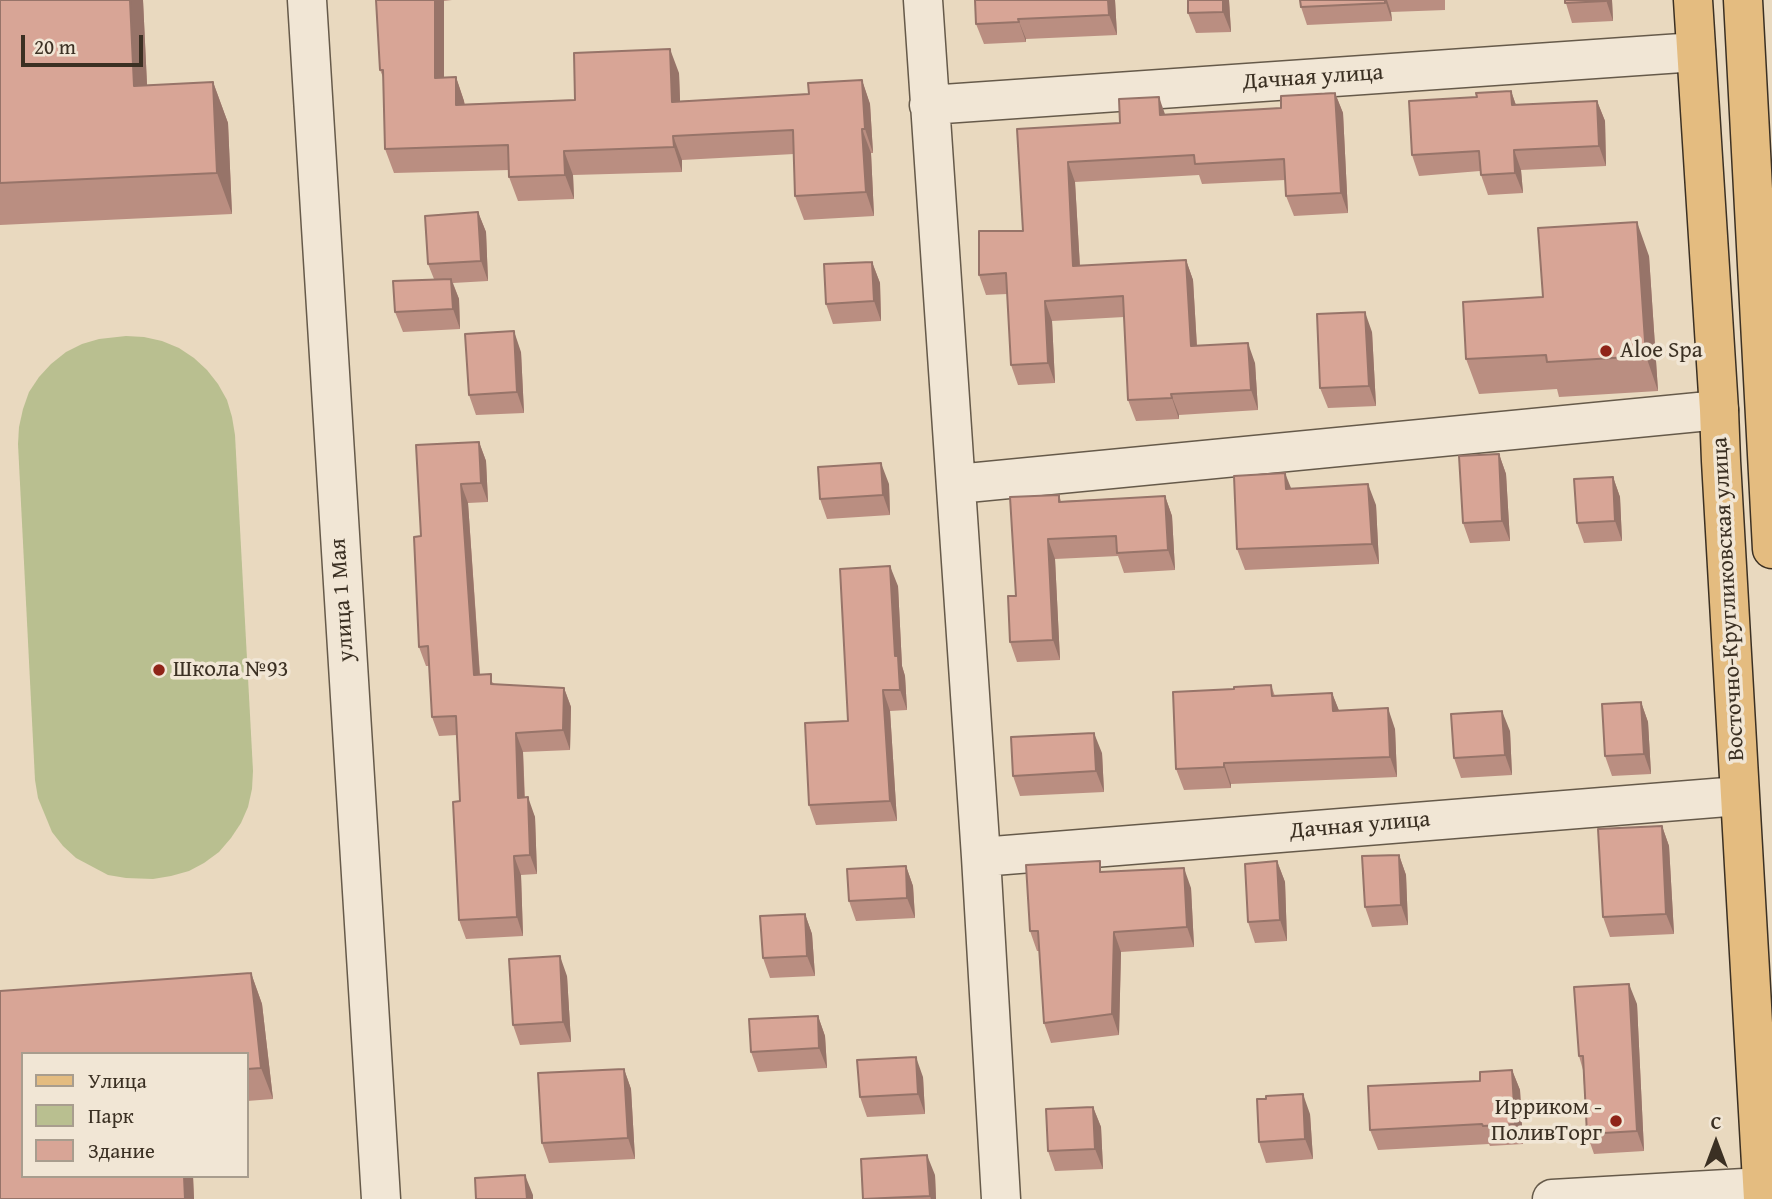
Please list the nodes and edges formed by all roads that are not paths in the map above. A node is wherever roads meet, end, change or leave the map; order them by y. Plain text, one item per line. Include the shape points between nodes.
1 (307, 0) edge
2 (923, 0) edge
3 (1693, 0) edge
4 (1743, 0) edge
5 (1696, 52) junction
6 (929, 104) junction
7 (1719, 410) junction
8 (957, 484) junction
9 (1772, 549) edge
10 (1740, 796) junction
11 (981, 857) junction
12 (1763, 1193) edge
13 (381, 1199) edge
14 (1001, 1199) edge
15 (1552, 1199) edge

1 - 13 street, улица 1 Мая
2 - 6 street
3 - 5 main road, Восточно-Кругликовская улица
4 - 9 main road, Восточно-Кругликовская улица
5 - 6 street, Дачная улица
5 - 7 main road, Восточно-Кругликовская улица
6 - 8 street
7 - 8 street
7 - 10 main road, Восточно-Кругликовская улица
8 - 11 street
10 - 11 street, Дачная улица
10 - 12 main road, Восточно-Кругликовская улица
11 - 14 street
12 - 15 street

